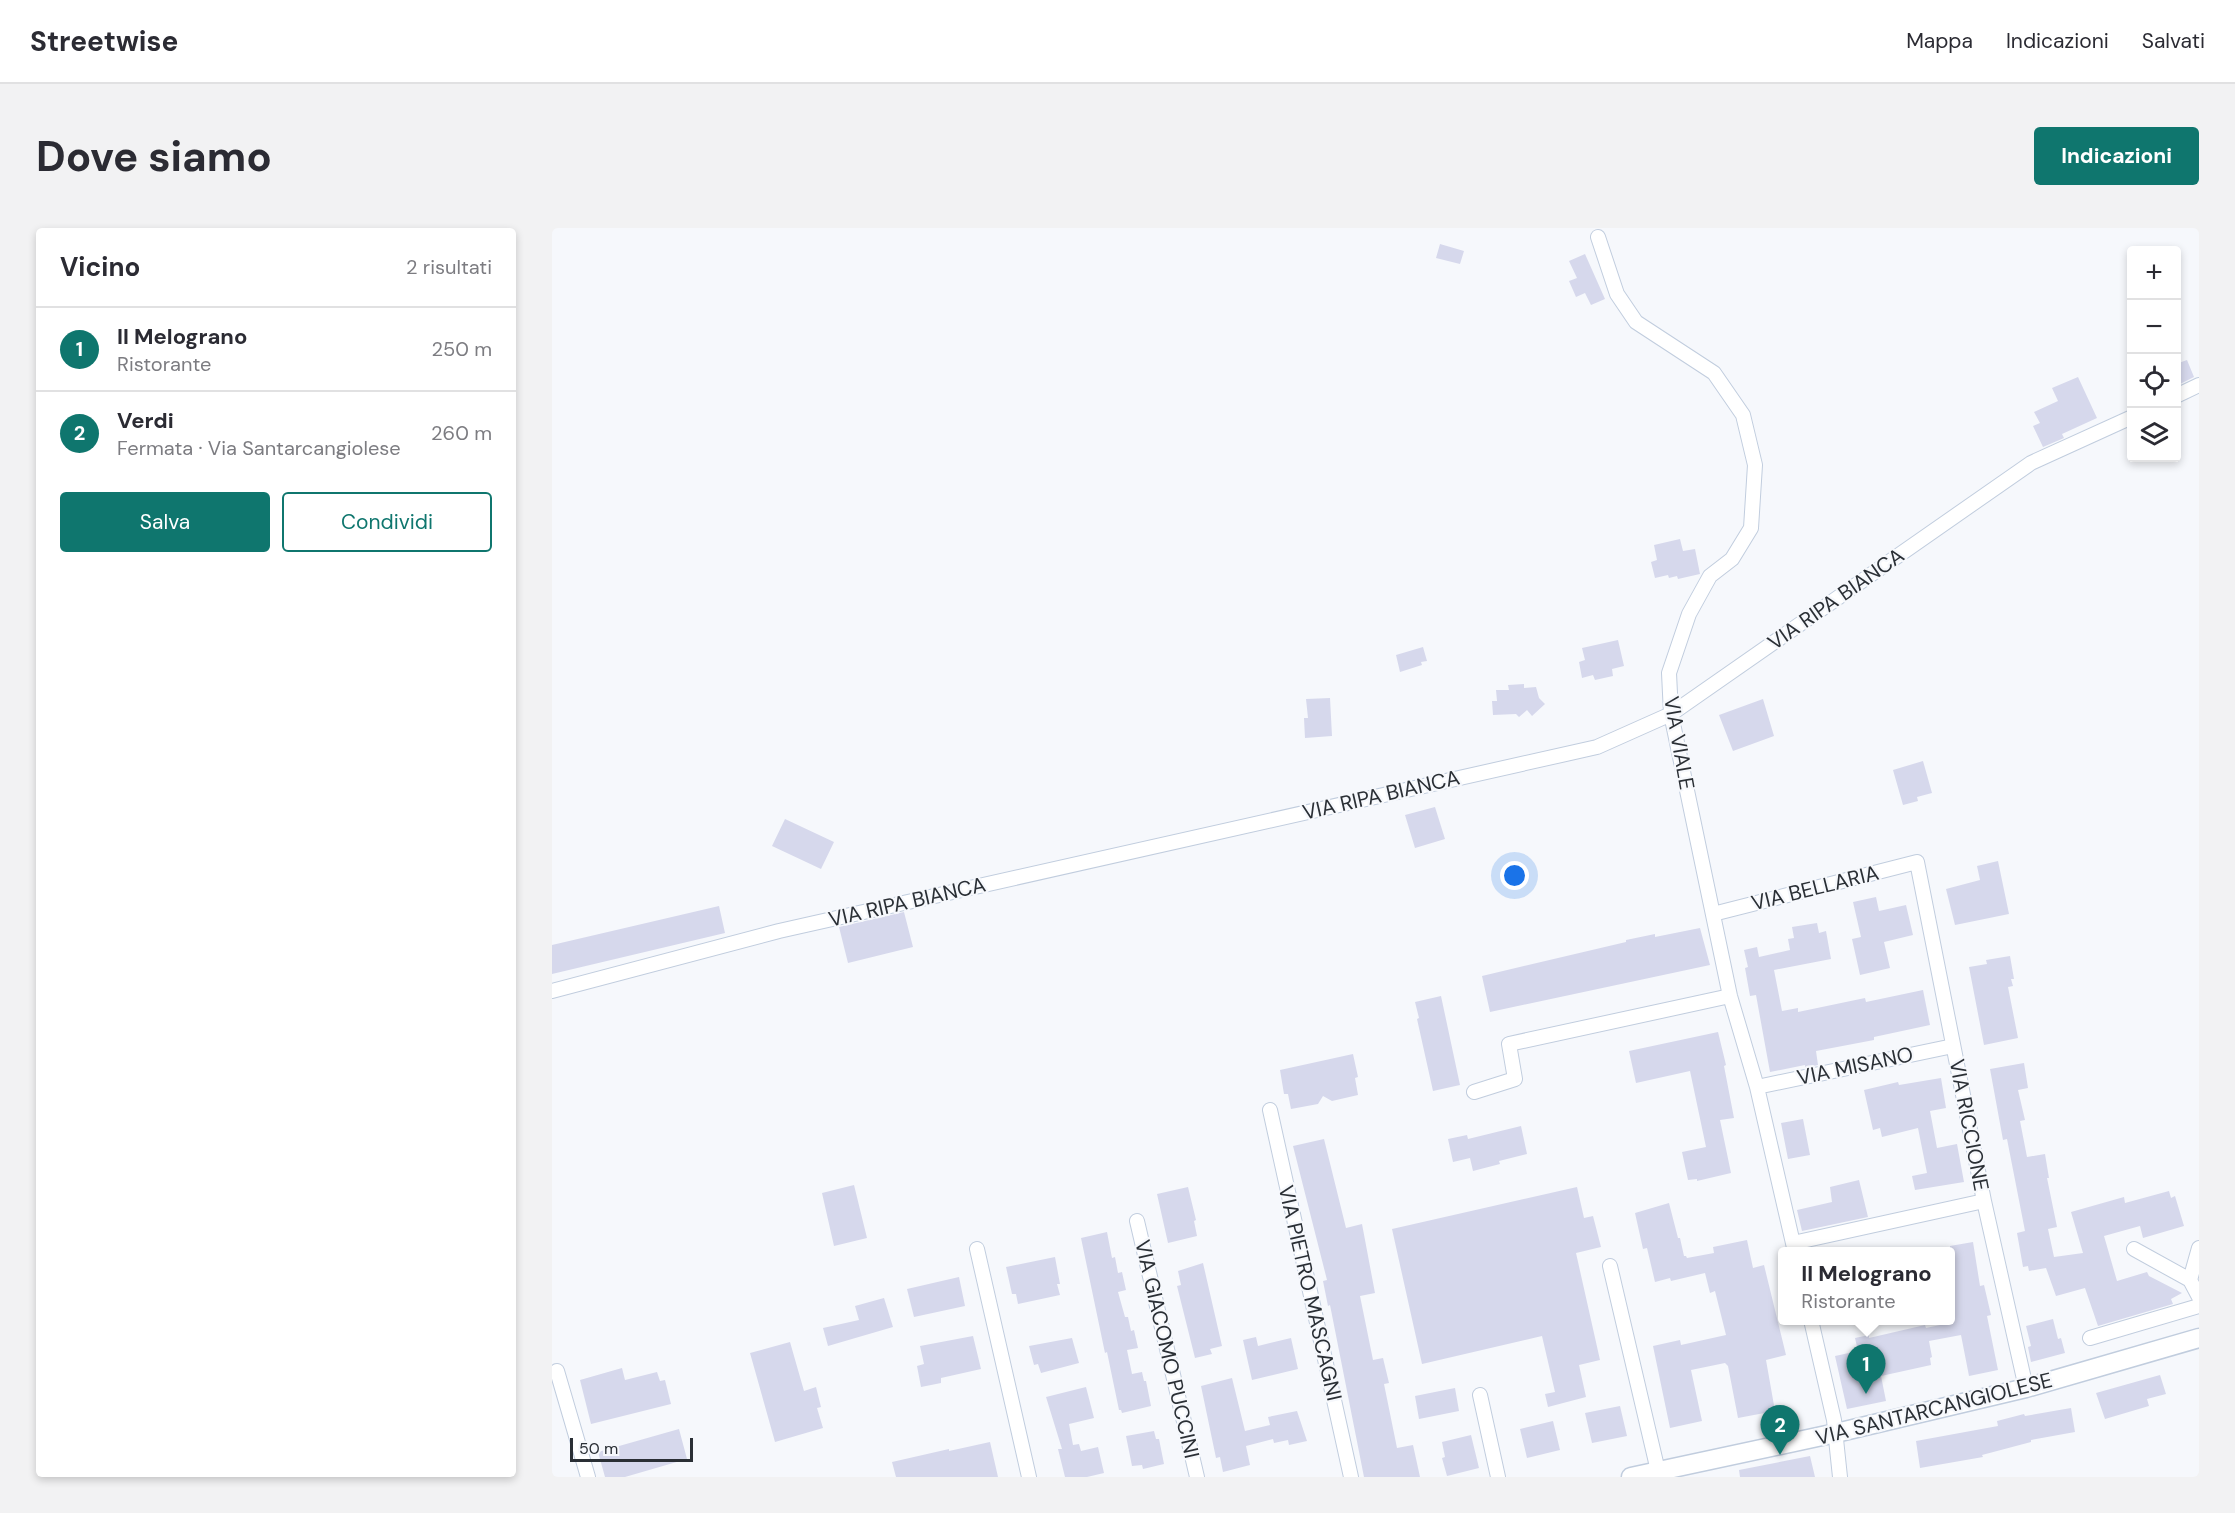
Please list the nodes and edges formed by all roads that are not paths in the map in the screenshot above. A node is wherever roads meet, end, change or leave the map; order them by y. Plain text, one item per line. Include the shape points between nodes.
1 (1598, 237) dead end
2 (2199, 386) edge
3 (2181, 394) edge
4 (2127, 419) edge
5 (1671, 714) junction
6 (1917, 862) joint
7 (1713, 914) junction
8 (552, 991) edge
9 (1730, 996) junction
10 (1953, 1046) junction
11 (1757, 1087) junction
12 (1474, 1092) dead end
13 (1270, 1110) dead end
14 (1984, 1201) junction
15 (1137, 1221) dead end
16 (1794, 1247) edge
17 (2199, 1248) edge
18 (977, 1249) dead end
19 (2134, 1249) dead end
20 (1610, 1266) dead end
21 (2190, 1280) junction
22 (2199, 1297) edge
23 (2199, 1306) edge
24 (1812, 1325) edge
25 (2090, 1338) dead end
26 (2199, 1338) edge
27 (557, 1371) dead end
28 (2026, 1388) junction
29 (1480, 1395) dead end
30 (1836, 1433) junction
31 (1658, 1471) junction
32 (588, 1477) edge
33 (1029, 1477) edge
34 (1197, 1477) edge
35 (1351, 1477) edge
36 (1498, 1477) edge
37 (1631, 1477) edge
38 (1840, 1477) edge

1 - 5 street, VIA VIALE via 1617,294 1636,322 1714,373 1743,415 1755,465 1751,528 1732,559 1710,576 1689,614 1669,673
2 - 3 street
4 - 5 street, VIA RIPA BIANCA via 2031,463
5 - 7 street, VIA VIALE
5 - 8 street, VIA RIPA BIANCA via 1597,747 790,928
6 - 7 street, VIA BELLARIA
6 - 10 street, VIA RICCIONE
7 - 9 street, VIA VIALE
9 - 11 street, VIA VIALE
9 - 12 street via 1509,1044 1515,1079
10 - 11 street, VIA MISANO
10 - 14 street, VIA RICCIONE
11 - 16 street, VIA VIALE
13 - 35 street, VIA PIETRO MASCAGNI
14 - 16 street
14 - 28 street, VIA RICCIONE
15 - 34 street, VIA GIACOMO PUCCINI
17 - 21 street
18 - 33 street
19 - 21 street
20 - 31 street
21 - 22 street
23 - 25 street
24 - 30 street
26 - 28 main road, VIA SANTARCANGIOLESE
27 - 32 street
28 - 30 main road, VIA SANTARCANGIOLESE
29 - 36 street
30 - 31 main road, VIA SANTARCANGIOLESE
30 - 38 street
31 - 37 main road, VIA SANTARCANGIOLESE

